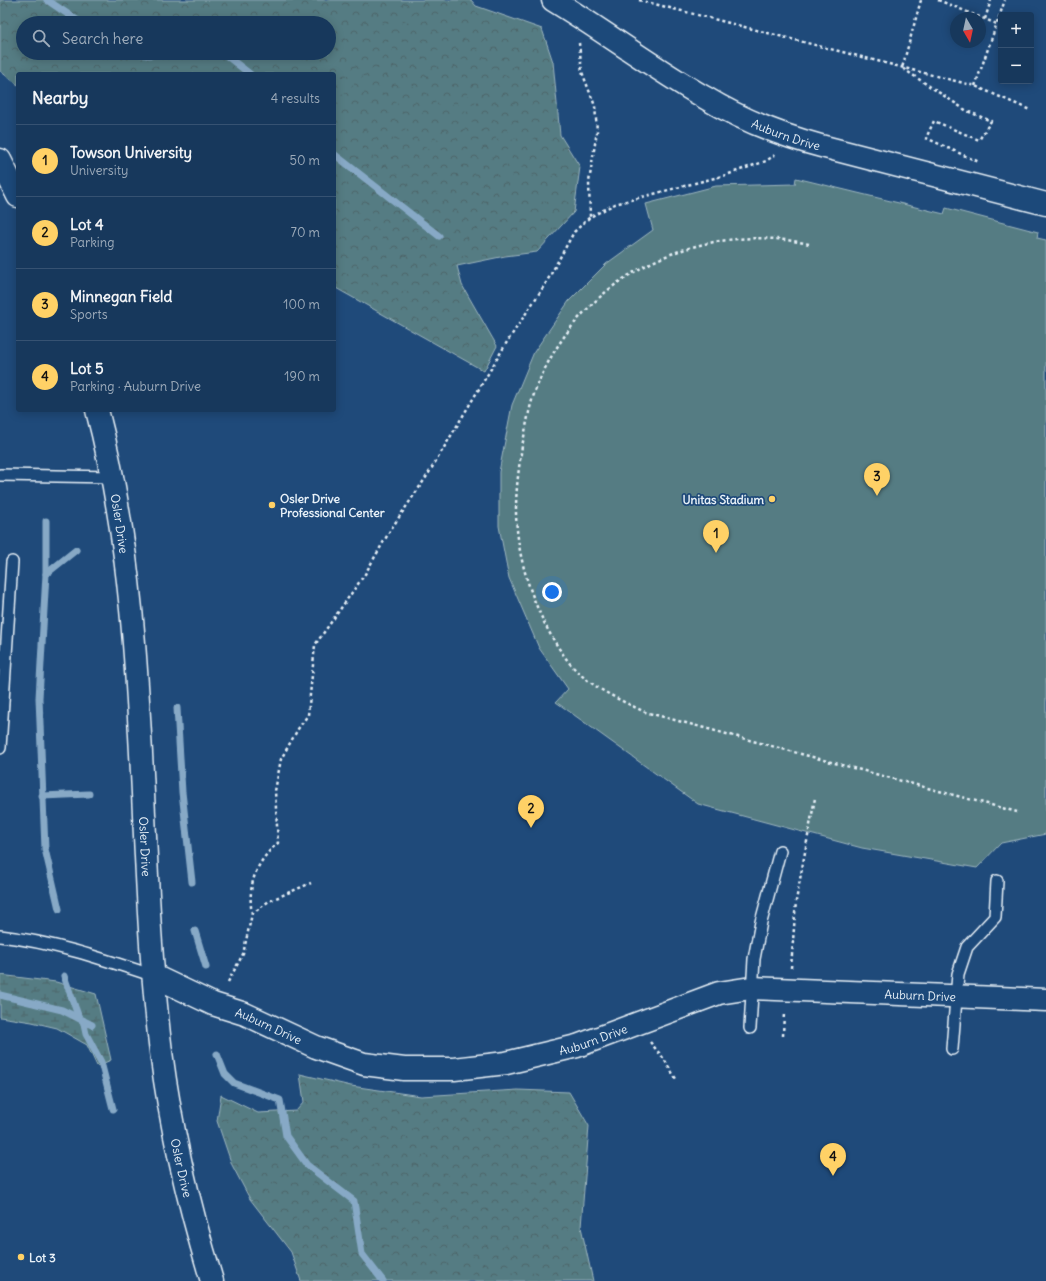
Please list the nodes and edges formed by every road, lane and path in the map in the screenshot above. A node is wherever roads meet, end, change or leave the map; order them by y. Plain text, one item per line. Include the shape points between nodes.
1 (553, 0) edge
2 (639, 0) edge
3 (921, 0) edge
4 (938, 0) edge
5 (991, 0) edge
6 (1005, 0) edge
7 (968, 12) edge
8 (986, 16) edge
9 (986, 19) edge
10 (997, 24) junction
11 (579, 39) dead end
12 (902, 68) junction
13 (976, 86) junction
14 (1030, 110) dead end
15 (781, 152) dead end
16 (0, 160) edge
17 (984, 164) dead end
18 (16, 192) edge
19 (1046, 204) edge
20 (590, 217) junction
21 (809, 244) dead end
22 (97, 412) edge
23 (0, 475) edge
24 (113, 477) junction
25 (12, 562) dead end
26 (0, 748) edge
27 (815, 798) dead end
28 (1017, 812) dead end
29 (780, 851) dead end
30 (997, 881) dead end
31 (311, 883) dead end
32 (252, 914) junction
33 (0, 936) edge
34 (154, 976) junction
35 (228, 982) dead end
36 (751, 988) junction
37 (787, 989) junction
38 (956, 997) junction
39 (1046, 1000) edge
40 (750, 1028) dead end
41 (783, 1036) dead end
42 (952, 1049) dead end
43 (662, 1056) dead end
44 (676, 1079) dead end
45 (212, 1281) edge

1 - 19 street, Auburn Drive via 704,98 773,131 821,146
2 - 12 path
3 - 12 path
4 - 7 path
5 - 8 path
6 - 10 path
9 - 10 path
10 - 13 path
11 - 20 path via 582,72 595,106 597,132 589,182
12 - 13 path
12 - 17 path via 967,111 990,121 979,140 934,121 926,138
13 - 14 path
15 - 20 path via 766,161 726,175 615,204
16 - 18 street
20 - 32 path via 574,232 546,283 507,342 427,476 390,529 366,574 315,645 308,715 281,759 275,791 278,843 270,849 258,866 251,886
21 - 28 path via 741,238 679,250 645,266 614,285 592,304 568,332 548,363 533,398 518,470 518,534 532,592 543,618 568,662 590,683 645,712
22 - 24 street, Osler Drive
23 - 24 lane
24 - 34 street, Osler Drive via 127,568 135,663
25 - 26 lane
27 - 37 path via 796,901 791,970
29 - 36 lane via 761,922
30 - 38 lane via 995,917 967,947 958,974
31 - 32 path via 269,901
32 - 35 path via 243,954
33 - 34 lane via 82,953
34 - 36 street, Auburn Drive via 316,1048 364,1064 404,1069 454,1068 506,1062 563,1050 719,993
34 - 45 street, Osler Drive via 161,1052 171,1119 185,1186
36 - 37 street, Auburn Drive
36 - 40 lane
37 - 38 street, Auburn Drive
37 - 41 path
38 - 39 street, Auburn Drive
38 - 42 lane
43 - 44 path

